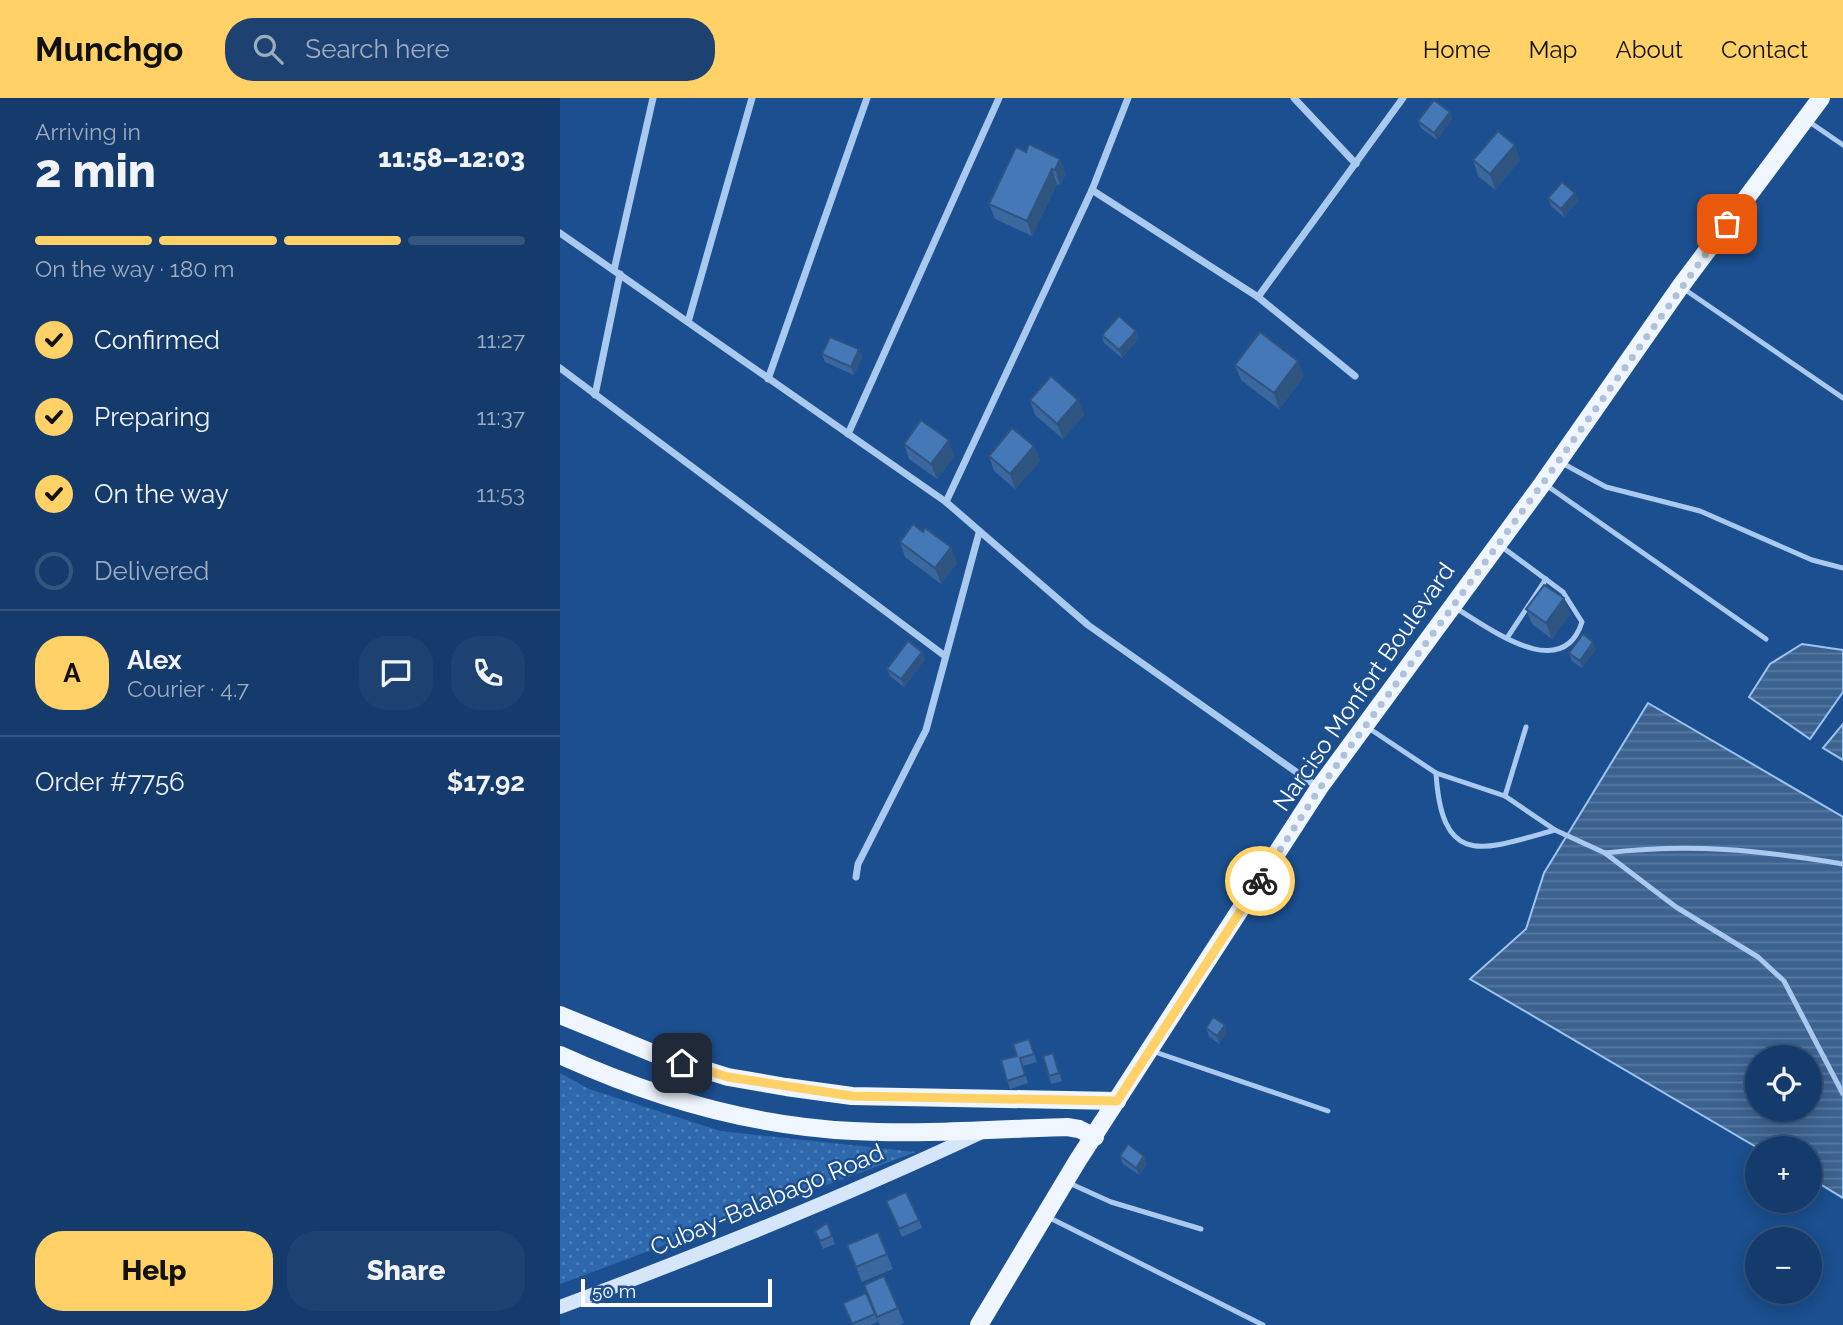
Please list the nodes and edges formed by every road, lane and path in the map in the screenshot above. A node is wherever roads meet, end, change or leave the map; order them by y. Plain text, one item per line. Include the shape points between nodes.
1 (653, 98) edge
2 (752, 98) edge
3 (867, 98) edge
4 (999, 98) edge
5 (1128, 98) edge
6 (1294, 98) edge
7 (1403, 98) edge
8 (1821, 98) edge
9 (1805, 119) junction
10 (1843, 145) edge
11 (1356, 164) junction
12 (1091, 190) junction
13 (560, 233) edge
14 (617, 272) junction
15 (1680, 287) junction
16 (1258, 297) junction
17 (688, 322) junction
18 (560, 368) edge
19 (1355, 376) dead end
20 (768, 379) junction
21 (595, 396) junction
22 (1843, 398) edge
23 (848, 434) junction
24 (1558, 461) junction
25 (1543, 483) junction
26 (946, 502) junction
27 (979, 533) junction
28 (1498, 544) junction
29 (1843, 568) edge
30 (1546, 579) junction
31 (1451, 605) junction
32 (1507, 638) junction
33 (1766, 639) dead end
34 (945, 656) junction
35 (1365, 726) junction
36 (1526, 727) dead end
37 (1436, 773) junction
38 (1320, 788) junction
39 (1505, 796) junction
40 (1555, 830) junction
41 (1605, 853) junction
42 (1843, 864) edge
43 (856, 877) dead end
44 (560, 1015) edge
45 (1152, 1051) junction
46 (560, 1055) edge
47 (1843, 1094) edge
48 (1117, 1101) junction
49 (1328, 1111) dead end
50 (989, 1129) junction
51 (1095, 1137) junction
52 (1065, 1182) junction
53 (1045, 1215) junction
54 (1201, 1229) dead end
55 (560, 1307) edge
56 (979, 1325) edge
57 (1263, 1325) edge

1 - 14 street
2 - 17 street
3 - 20 street
4 - 23 street
5 - 12 street
6 - 11 street
7 - 11 street
8 - 9 main road, Narciso Monfort Boulevard
9 - 10 lane
9 - 15 main road, Narciso Monfort Boulevard
11 - 16 street
12 - 16 street
12 - 26 street
13 - 14 street
14 - 17 street
14 - 21 street
15 - 22 lane
15 - 24 main road, Narciso Monfort Boulevard
16 - 19 street
17 - 20 street
18 - 21 street
20 - 23 street
21 - 34 street
23 - 26 street
24 - 25 main road, Narciso Monfort Boulevard
24 - 29 lane via 1606,487 1700,510 1812,560
25 - 28 main road, Narciso Monfort Boulevard
25 - 33 lane
26 - 27 street
27 - 34 street
27 - 38 street via 1088,625
28 - 30 lane
28 - 31 main road, Narciso Monfort Boulevard
30 - 32 lane
30 - 32 lane via 1578,611 1582,622 1578,634 1566,648 1552,652
31 - 32 lane
31 - 35 main road, Narciso Monfort Boulevard
34 - 43 street via 926,730 858,864
35 - 37 lane
35 - 38 main road, Narciso Monfort Boulevard
36 - 39 lane
37 - 39 lane
37 - 40 lane via 1438,805 1447,830 1467,846 1496,846
38 - 45 main road, Narciso Monfort Boulevard
39 - 40 lane
40 - 41 lane
41 - 42 lane via 1663,846 1748,849
41 - 47 lane via 1676,907 1758,957 1784,981
44 - 48 main road via 660,1056 728,1077 786,1087 852,1096
45 - 48 main road, Narciso Monfort Boulevard
45 - 49 lane
46 - 50 main road via 598,1073 720,1112 850,1131
48 - 51 main road, Narciso Monfort Boulevard
50 - 51 main road via 1067,1128
50 - 55 main road, Cubay-Balabago Road via 879,1179
51 - 52 main road, Narciso Monfort Boulevard
52 - 53 main road, Narciso Monfort Boulevard
52 - 54 lane via 1111,1202
53 - 56 main road, Narciso Monfort Boulevard
53 - 57 lane

